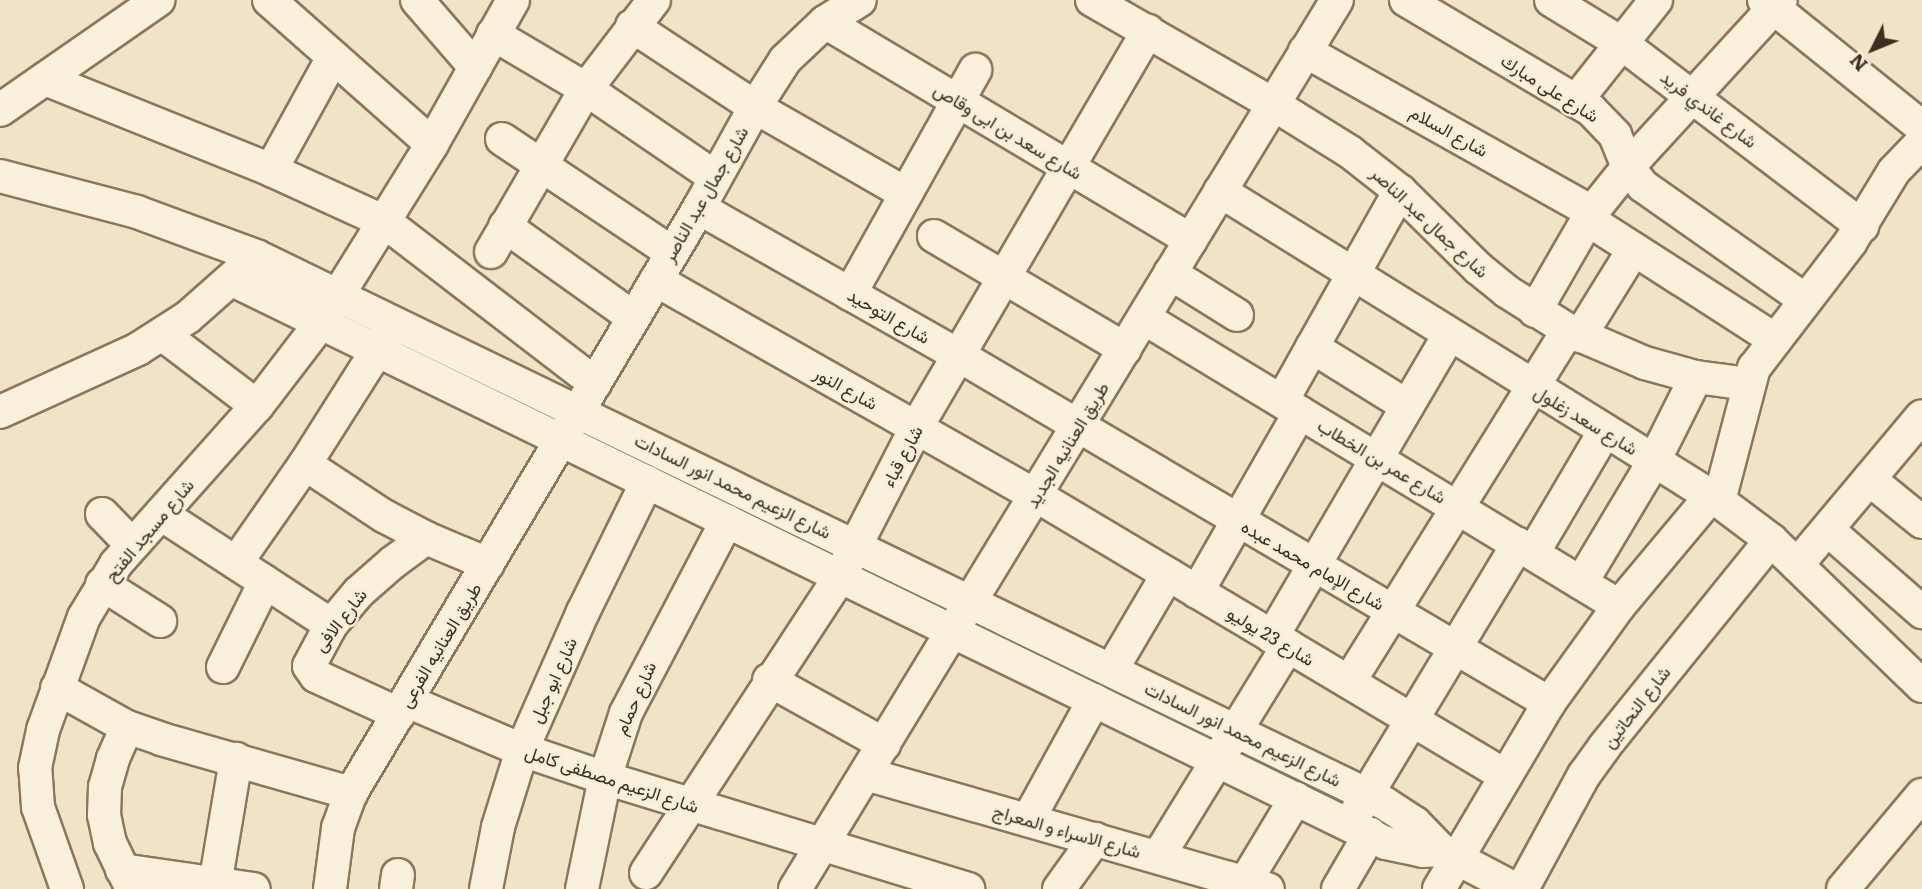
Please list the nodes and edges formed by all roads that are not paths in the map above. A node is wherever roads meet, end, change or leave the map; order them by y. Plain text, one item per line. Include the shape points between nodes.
1 (158, 0) edge
2 (269, 0) edge
3 (417, 0) edge
4 (513, 0) edge
5 (654, 0) edge
6 (860, 0) edge
7 (1337, 0) edge
8 (1406, 0) edge
9 (1551, 0) edge
10 (1656, 0) edge
11 (1102, 2) edge
12 (1773, 2) edge
13 (825, 22) junction
14 (632, 26) junction
15 (1148, 31) junction
16 (493, 34) junction
17 (1621, 43) junction
18 (1305, 51) junction
19 (333, 57) junction
20 (475, 67) junction
21 (975, 70) dead end
22 (45, 79) junction
23 (586, 89) junction
24 (1693, 96) junction
25 (957, 100) junction
26 (1576, 101) junction
27 (1273, 104) junction
28 (755, 107) junction
29 (0, 110) edge
30 (1922, 127) edge
31 (502, 139) dead end
32 (1922, 142) edge
33 (432, 144) junction
34 (540, 165) junction
35 (1068, 167) junction
36 (1628, 167) junction
37 (271, 170) junction
38 (0, 176) edge
39 (715, 177) junction
40 (1220, 191) junction
41 (1400, 191) junction
42 (906, 194) junction
43 (699, 208) junction
44 (1590, 215) junction
45 (385, 222) junction
46 (1861, 226) junction
47 (934, 236) dead end
48 (1191, 240) junction
49 (1634, 249) junction
50 (672, 253) junction
51 (256, 256) junction
52 (1170, 273) junction
53 (1352, 275) junction
54 (1004, 277) junction
55 (233, 280) junction
56 (656, 280) junction
57 (850, 294) junction
58 (339, 296) junction
59 (1804, 299) junction
60 (1535, 311) junction
61 (1237, 315) dead end
62 (634, 318) junction
63 (1144, 318) junction
64 (395, 323) junction
65 (320, 324) junction
66 (1574, 333) junction
67 (162, 334) junction
68 (1448, 335) junction
69 (1774, 339) junction
70 (1312, 347) junction
71 (1125, 349) junction
72 (376, 350) junction
73 (958, 355) junction
74 (1696, 377) junction
75 (595, 383) junction
76 (1748, 384) junction
77 (1532, 387) junction
78 (257, 406) junction
79 (1291, 406) junction
80 (1407, 406) junction
81 (578, 411) junction
82 (0, 412) edge
83 (1922, 416) edge
84 (916, 428) junction
85 (1077, 428) junction
86 (1605, 431) junction
87 (560, 439) junction
88 (1376, 458) junction
89 (1654, 461) junction
90 (305, 464) junction
91 (1869, 480) junction
92 (648, 482) junction
93 (1037, 496) junction
94 (1715, 498) junction
95 (1458, 507) junction
96 (102, 514) dead end
97 (161, 514) junction
98 (727, 521) junction
99 (1238, 521) junction
100 (1922, 522) edge
101 (1828, 530) junction
102 (426, 538) junction
103 (1771, 540) junction
104 (132, 545) junction
105 (856, 546) junction
106 (1525, 548) junction
107 (236, 563) junction
108 (488, 564) junction
109 (1314, 565) junction
110 (1797, 565) junction
111 (1168, 574) junction
112 (840, 576) junction
113 (265, 582) junction
114 (1581, 583) junction
115 (102, 584) junction
116 (1197, 592) junction
117 (973, 602) junction
118 (1619, 606) junction
119 (1393, 611) junction
120 (1922, 612) edge
121 (160, 621) dead end
122 (331, 625) junction
123 (953, 632) junction
124 (1280, 641) junction
125 (1456, 648) junction
126 (223, 667) dead end
127 (1112, 669) junction
128 (769, 680) junction
129 (1349, 682) junction
130 (1922, 686) edge
131 (57, 688) junction
132 (1094, 700) junction
133 (1549, 702) junction
134 (403, 708) junction
135 (1413, 721) junction
136 (128, 727) junction
137 (1237, 729) junction
138 (884, 744) junction
139 (522, 750) junction
140 (236, 759) junction
141 (1218, 760) junction
142 (866, 774) junction
143 (1506, 776) junction
144 (605, 778) junction
145 (351, 793) junction
146 (1367, 795) junction
147 (1922, 795) edge
148 (1296, 798) junction
149 (690, 804) junction
150 (1028, 820) junction
151 (1360, 830) junction
152 (1095, 839) junction
153 (822, 844) junction
154 (1449, 853) junction
155 (1168, 870) edge
156 (646, 873) dead end
157 (127, 879) edge
158 (215, 885) junction
159 (1251, 887) edge
160 (67, 889) edge
161 (254, 889) edge
162 (330, 889) edge
163 (486, 889) edge
164 (582, 889) edge
165 (795, 889) edge
166 (968, 889) edge
167 (1059, 889) edge
168 (1338, 889) edge
169 (1439, 889) edge
170 (1515, 889) edge
171 (1522, 889) edge
172 (1843, 889) edge

1 - 22 street
2 - 19 street
3 - 20 street
4 - 16 street, شارع مسجد الفتح
5 - 14 street
6 - 13 street, شارع جمال عبد الناصر
7 - 18 street, طريق العنانيه الجديد
8 - 26 street, شارع على مبارك
9 - 17 street, شارع غاندي فريد
10 - 17 street
11 - 15 street, شارع جمال عبد الناصر
12 - 24 street
12 - 30 street
13 - 25 street, شارع سعد بن ابى وقاص
13 - 28 street, شارع جمال عبد الناصر via 785,60
14 - 23 street
14 - 28 street
15 - 27 street, شارع جمال عبد الناصر
15 - 35 street, شارع قباء
16 - 20 street, شارع مسجد الفتح
16 - 23 street
17 - 24 street, شارع غاندي فريد
17 - 26 street
18 - 27 street, طريق العنانيه الجديد
18 - 44 street, شارع السلام
19 - 33 street
19 - 37 street
20 - 33 street, شارع مسجد الفتح
21 - 25 street
22 - 29 street
22 - 37 street
23 - 34 street
23 - 39 street
24 - 36 street
24 - 46 street, شارع غاندي فريد
25 - 35 street, شارع سعد بن ابى وقاص
25 - 42 street
26 - 36 street, شارع على مبارك via 1615,135
27 - 40 street, طريق العنانيه الجديد
27 - 41 street, شارع جمال عبد الناصر via 1350,152
28 - 39 street, شارع جمال عبد الناصر
28 - 42 street
31 - 34 street
32 - 46 street via 1895,171
33 - 45 street, شارع مسجد الفتح
34 - 50 street
34 - 62 street via 498,239
35 - 48 street, شارع سعد بن ابى وقاص
35 - 54 street, شارع قباء
36 - 44 street
36 - 59 street, شارع على مبارك via 1652,193
37 - 45 street
38 - 51 street, شارع الزعيم محمد انور السادات via 137,212
39 - 43 street, شارع جمال عبد الناصر
40 - 48 street, طريق العنانيه الجديد
40 - 53 street, شارع سعد زغلول
41 - 53 street
41 - 60 street, شارع جمال عبد الناصر via 1478,268
42 - 57 street
43 - 50 street, شارع جمال عبد الناصر
43 - 57 street, شارع التوحيد
44 - 49 street, شارع السلام
44 - 60 street
45 - 58 street, شارع مسجد الفتح
45 - 75 street
46 - 59 street
47 - 54 street
48 - 52 street, طريق العنانيه الجديد
49 - 66 street
49 - 69 street, شارع السلام
50 - 56 street, شارع جمال عبد الناصر
51 - 55 street
51 - 58 street, شارع الزعيم محمد انور السادات
52 - 61 street
52 - 63 street, طريق العنانيه الجديد
53 - 68 street, شارع سعد زغلول
53 - 70 street
54 - 71 street
54 - 73 street, شارع قباء
55 - 65 street, شارع الزعيم محمد انور السادات
55 - 67 street
56 - 62 street, شارع جمال عبد الناصر
56 - 84 street, شارع النور
57 - 73 street, شارع التوحيد
58 - 64 street, شارع الزعيم محمد انور السادات
58 - 65 street, شارع مسجد الفتح
59 - 69 street
60 - 66 street, شارع جمال عبد الناصر
62 - 75 street, شارع جمال عبد الناصر
63 - 71 street, طريق العنانيه الجديد
63 - 79 street, شارع عمر بن الخطاب
64 - 72 street
64 - 81 street, شارع الزعيم محمد انور السادات
65 - 72 street, شارع الزعيم محمد انور السادات
65 - 78 street, شارع مسجد الفتح
66 - 74 street, شارع جمال عبد الناصر via 1645,363
66 - 77 street
67 - 78 street
67 - 82 street
68 - 77 street, شارع سعد زغلول
68 - 80 street
69 - 76 street
70 - 79 street
70 - 80 street
71 - 85 street, طريق العنانيه الجديد
72 - 87 street, شارع الزعيم محمد انور السادات
72 - 90 street
73 - 84 street, شارع قباء
73 - 85 street, شارع التوحيد
74 - 76 street, شارع جمال عبد الناصر
74 - 89 street
75 - 81 street, شارع جمال عبد الناصر
76 - 94 street
77 - 86 street, شارع سعد زغلول
77 - 95 street
78 - 97 street, شارع مسجد الفتح
79 - 88 street, شارع عمر بن الخطاب
79 - 99 street
80 - 88 street
81 - 87 street, طريق العنانيه الفرعى
81 - 105 street, شارع الزعيم محمد انور السادات
83 - 91 street
84 - 93 street, شارع النور
84 - 105 street, شارع قباء
85 - 93 street, طريق العنانيه الجديد
85 - 99 street, شارع الإمام محمد عبده
86 - 89 street, شارع سعد زغلول
86 - 106 street
87 - 92 street, شارع الزعيم محمد انور السادات
87 - 108 street, طريق العنانيه الفرعى
88 - 95 street, شارع عمر بن الخطاب
88 - 109 street
89 - 94 street, شارع سعد زغلول
89 - 114 street
90 - 102 street via 344,492
90 - 107 street
91 - 100 street
91 - 101 street
92 - 98 street, شارع الزعيم محمد انور السادات
92 - 139 street, شارع ابو جبل via 583,612
93 - 111 street, شارع 23 يوليو
93 - 117 street, طريق العنانيه الجديد
94 - 103 street, شارع سعد زغلول
94 - 118 street
95 - 106 street, شارع عمر بن الخطاب
95 - 119 street
96 - 104 street
97 - 104 street, شارع مسجد الفتح
97 - 107 street
98 - 112 street, شارع الزعيم محمد انور السادات
98 - 144 street, شارع حمام via 639,683
99 - 109 street, شارع الإمام محمد عبده
99 - 116 street
101 - 110 street
101 - 120 street
102 - 108 street
102 - 122 street, شارع الافى via 391,562
103 - 110 street, شارع سعد زغلول
103 - 171 street, شارع النحاتين via 1584,775
104 - 115 street, شارع مسجد الفتح
105 - 112 street, شارع قباء
105 - 117 street, شارع الزعيم محمد انور السادات
106 - 114 street, شارع عمر بن الخطاب
106 - 125 street
107 - 113 street
108 - 134 street, طريق العنانيه الفرعى
109 - 119 street, شارع الإمام محمد عبده
109 - 124 street
110 - 130 street, شارع سعد زغلول
111 - 116 street, شارع 23 يوليو
111 - 127 street
112 - 123 street, شارع الزعيم محمد انور السادات
112 - 128 street, شارع قباء
113 - 122 street
113 - 126 street
114 - 118 street, شارع عمر بن الخطاب
115 - 121 street
115 - 131 street, شارع مسجد الفتح
116 - 124 street, شارع 23 يوليو
117 - 123 street, طريق العنانيه الجديد
117 - 127 street, شارع الزعيم محمد انور السادات
118 - 133 street
119 - 125 street, شارع الإمام محمد عبده
119 - 129 street
122 - 134 street, شارع الافى via 310,660 311,673
123 - 132 street, شارع الزعيم محمد انور السادات
123 - 138 street, طريق العنانيه الجديد
124 - 129 street, شارع 23 يوليو
124 - 137 street
125 - 133 street, شارع الإمام محمد عبده
125 - 135 street
127 - 137 street, شارع الزعيم محمد انور السادات
128 - 138 street
128 - 149 street, شارع قباء
129 - 135 street, شارع 23 يوليو
131 - 136 street
131 - 160 street, شارع مسجد الفتح via 35,768 38,807
132 - 141 street, شارع الزعيم محمد انور السادات
132 - 150 street
133 - 143 street
134 - 139 street, شارع الزعيم مصطفى كامل
134 - 145 street, طريق العنانيه الفرعى
135 - 143 street, شارع 23 يوليو
135 - 146 street
136 - 140 street
136 - 157 street via 105,786 104,815
137 - 141 street
137 - 146 street, شارع الزعيم محمد انور السادات
138 - 142 street, طريق العنانيه الجديد
139 - 144 street, شارع الزعيم مصطفى كامل
139 - 163 street, شارع ابو جبل via 498,827
140 - 145 street
140 - 158 street
141 - 148 street, شارع الزعيم محمد انور السادات
141 - 155 street
142 - 150 street, شارع الاسراء و المعراج
142 - 153 street, طريق العنانيه الجديد
143 - 154 street
144 - 149 street, شارع الزعيم مصطفى كامل
144 - 164 street, شارع حمام
145 - 162 street, طريق العنانيه الفرعى via 338,828
146 - 151 street
146 - 154 street, شارع الزعيم محمد انور السادات via 1400,812
147 - 172 street
148 - 151 street, شارع الزعيم محمد انور السادات
148 - 159 street
149 - 153 street, شارع الزعيم مصطفى كامل
149 - 156 street, شارع قباء
150 - 152 street, شارع الاسراء و المعراج
151 - 154 street, شارع الزعيم محمد انور السادات via 1404,848
151 - 168 street
152 - 155 street, شارع الاسراء و المعراج
152 - 167 street
153 - 165 street, طريق العنانيه الجديد
153 - 166 street, شارع الزعيم مصطفى كامل
154 - 169 street
154 - 170 street, شارع الزعيم محمد انور السادات
155 - 159 street, شارع الاسراء و المعراج
157 - 158 street
158 - 161 street

